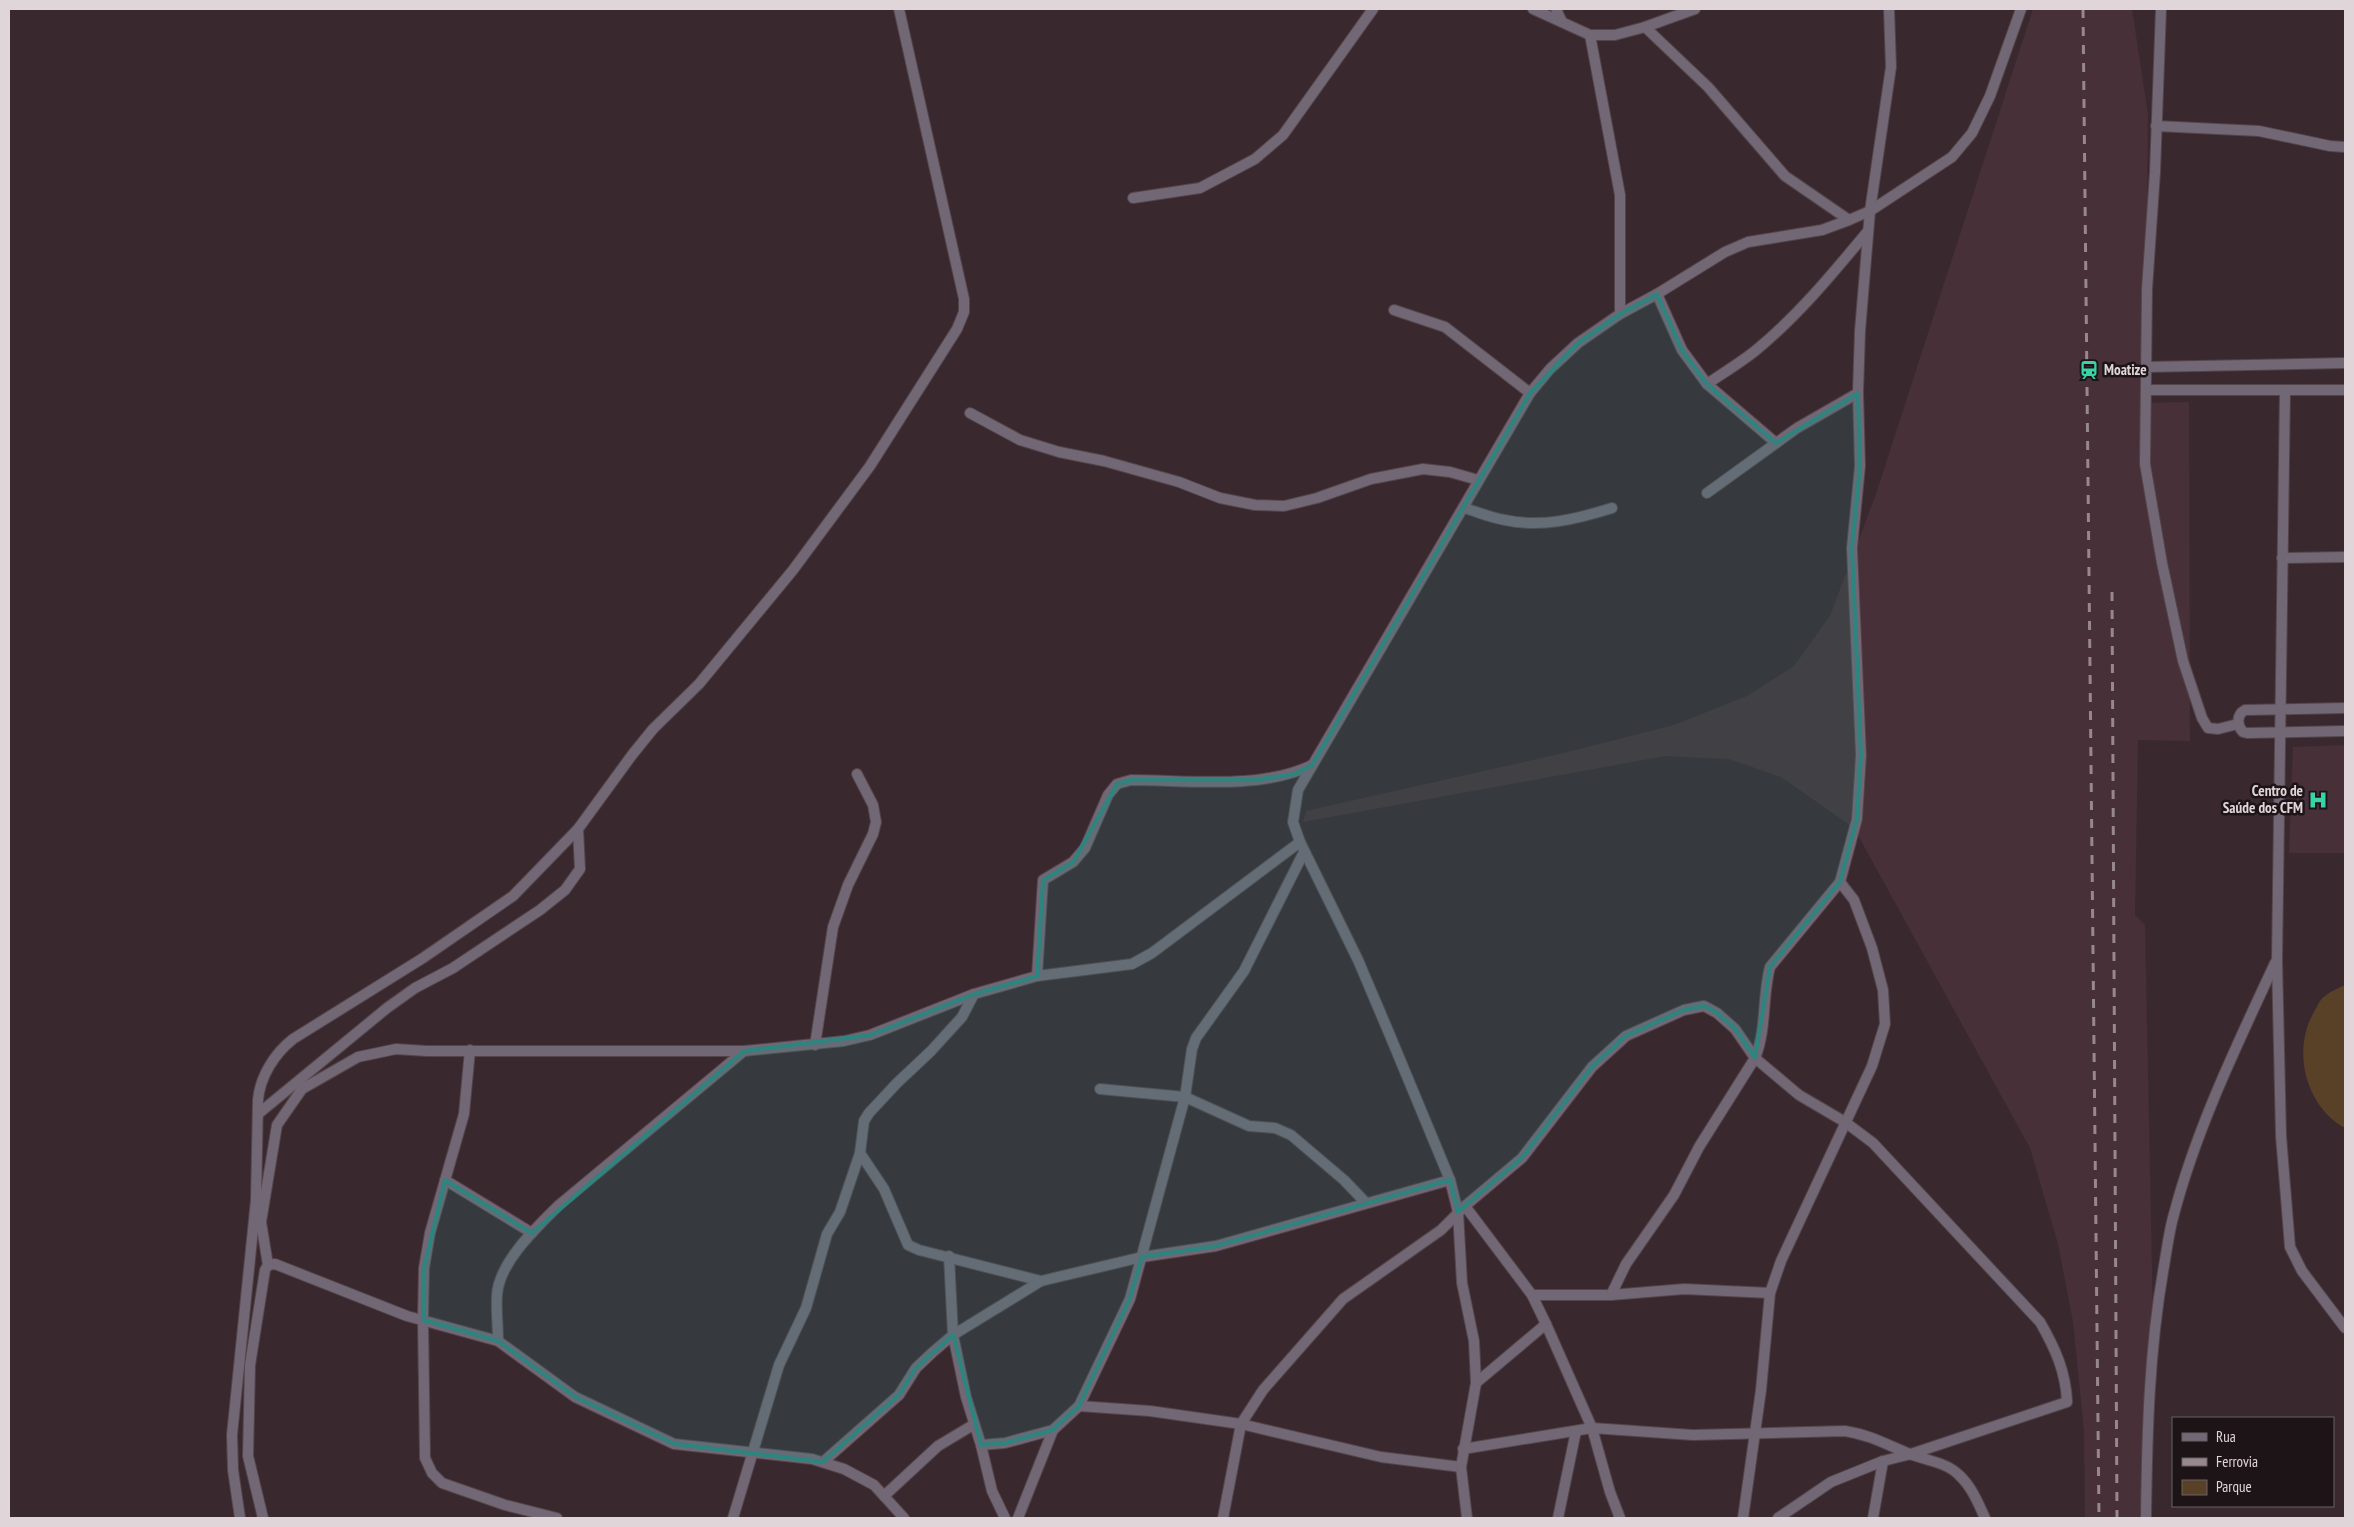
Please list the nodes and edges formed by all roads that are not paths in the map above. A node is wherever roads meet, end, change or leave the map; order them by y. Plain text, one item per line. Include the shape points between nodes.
1 (899, 9) edge
2 (1373, 9) edge
3 (1532, 9) edge
4 (1556, 9) edge
5 (1695, 9) edge
6 (1890, 9) edge
7 (2021, 9) edge
8 (2160, 9) edge
9 (1562, 22) junction
10 (1645, 27) junction
11 (1590, 35) junction
12 (2156, 126) junction
13 (2345, 147) edge
14 (1134, 198) dead end
15 (1870, 211) junction
16 (1848, 220) junction
17 (1868, 232) junction
18 (1657, 294) junction
19 (1394, 310) dead end
20 (1620, 314) junction
21 (2345, 363) edge
22 (2146, 366) junction
23 (1708, 384) junction
24 (2146, 390) junction
25 (2284, 390) junction
26 (2345, 390) edge
27 (1530, 393) junction
28 (1858, 393) junction
29 (970, 413) dead end
30 (1776, 443) junction
31 (1478, 480) junction
32 (1707, 493) dead end
33 (1464, 508) junction
34 (1612, 508) dead end
35 (2345, 557) edge
36 (2282, 558) junction
37 (2345, 708) edge
38 (2281, 709) junction
39 (2238, 724) junction
40 (2345, 731) edge
41 (2281, 732) junction
42 (1312, 765) junction
43 (857, 774) dead end
44 (578, 829) junction
45 (1300, 842) junction
46 (1304, 852) junction
47 (1840, 882) junction
48 (2277, 960) junction
49 (1037, 976) junction
50 (974, 994) junction
51 (815, 1045) junction
52 (470, 1050) junction
53 (744, 1051) junction
54 (1755, 1058) junction
55 (1100, 1089) dead end
56 (1184, 1097) junction
57 (258, 1114) junction
58 (1845, 1122) junction
59 (860, 1153) junction
60 (445, 1180) junction
61 (1450, 1180) junction
62 (1366, 1202) junction
63 (1462, 1209) junction
64 (532, 1232) junction
65 (949, 1256) junction
66 (1142, 1257) junction
67 (268, 1265) junction
68 (1041, 1281) junction
69 (1770, 1293) junction
70 (1532, 1294) junction
71 (1610, 1294) junction
72 (423, 1320) junction
73 (1546, 1324) junction
74 (2345, 1328) edge
75 (954, 1335) junction
76 (498, 1341) junction
77 (1476, 1383) junction
78 (1079, 1406) junction
79 (1241, 1424) junction
80 (973, 1425) junction
81 (1592, 1428) junction
82 (1053, 1430) junction
83 (1576, 1430) junction
84 (1754, 1435) junction
85 (981, 1446) junction
86 (1463, 1449) junction
87 (752, 1452) junction
88 (1910, 1454) junction
89 (1883, 1461) junction
90 (823, 1462) junction
91 (1461, 1468) junction
92 (884, 1496) junction
93 (550, 1517) edge
94 (240, 1518) edge
95 (263, 1518) edge
96 (733, 1518) edge
97 (904, 1518) edge
98 (1005, 1518) edge
99 (1018, 1518) edge
100 (1224, 1518) edge
101 (1467, 1518) edge
102 (1558, 1518) edge
103 (1620, 1518) edge
104 (1743, 1518) edge
105 (1778, 1518) edge
106 (1873, 1518) edge
107 (1985, 1518) edge
108 (2146, 1518) edge

1 - 44 street via 964,299 964,312 957,329 870,466 793,570 699,684 653,729
2 - 14 street via 1283,136 1255,159 1200,188
3 - 9 street
4 - 9 street
5 - 10 street
6 - 15 street via 1892,67
7 - 15 street via 1990,96 1972,133 1952,158
8 - 12 street
9 - 11 street
10 - 11 street via 1615,35
10 - 16 street via 1708,87 1785,176
11 - 20 street via 1620,195
12 - 13 street via 2258,131
12 - 22 street
15 - 16 street
15 - 17 street
16 - 18 street via 1822,230 1748,242 1725,252
17 - 23 street via 1788,322
17 - 28 street
18 - 20 street
18 - 23 street via 1682,350
19 - 27 street via 1445,327
20 - 27 street via 1578,343
21 - 22 street
22 - 24 street
23 - 30 street
24 - 25 street
24 - 39 street via 2145,464 2184,662 2208,728
25 - 26 street
25 - 36 street
27 - 31 street
28 - 30 street
28 - 47 street via 1860,466 1852,548 1860,755 1857,819
29 - 31 street via 1020,440 1179,482 1220,498 1255,505 1284,506 1371,479 1423,469
30 - 32 street
31 - 33 street
33 - 34 street via 1505,520 1537,523 1574,520
33 - 42 street
35 - 36 street
36 - 38 street
37 - 38 street
38 - 39 street via 2245,710 2239,716
38 - 41 street
39 - 41 street via 2243,732
40 - 41 street
41 - 48 street
42 - 45 street via 1298,790 1293,822
42 - 49 street via 1294,774 1252,780 1131,780 1118,784 1108,796 1085,848 1073,862 1043,880
43 - 51 street via 873,805 876,822 833,927
44 - 57 street via 513,896 423,958 285,1045 259,1087
44 - 57 street via 580,869 565,890 501,936 387,1008
45 - 46 street
45 - 49 street via 1152,953 1132,964
46 - 56 street via 1244,971 1196,1038
46 - 61 street via 1358,960
47 - 54 street via 1770,967 1760,1047
47 - 58 street via 1854,900 1872,948 1883,990 1885,1024 1872,1066
48 - 74 street via 2281,1136 2290,1247 2302,1271
48 - 108 street via 2200,1133 2174,1215 2155,1317 2147,1429
49 - 50 street
50 - 51 street via 870,1035
50 - 59 street via 962,1017 869,1113 864,1121
51 - 53 street
52 - 53 street
52 - 60 street via 464,1114
52 - 67 street via 396,1049 358,1057 302,1089 277,1125 261,1222
53 - 64 street via 559,1205
54 - 58 street via 1799,1095
54 - 63 street via 1735,1029 1718,1013 1704,1006 1684,1010 1626,1036 1592,1066 1522,1158
54 - 71 street via 1699,1147 1674,1195 1626,1264
55 - 56 street
56 - 62 street via 1249,1126 1275,1128 1291,1135
56 - 66 street
57 - 94 street via 256,1200 232,1436
58 - 69 street via 1781,1260
58 - 88 street via 1873,1144 2040,1322 2057,1351 2067,1384 2067,1402
59 - 65 street via 884,1189 908,1245
59 - 87 street via 840,1212 825,1240 806,1308 779,1365
60 - 64 street
60 - 72 street via 430,1233
61 - 62 street
61 - 63 street
62 - 66 street via 1216,1246
63 - 70 street
63 - 77 street via 1462,1283 1474,1341
63 - 79 street via 1441,1230 1343,1299 1263,1390
64 - 76 street via 499,1282
65 - 68 street
65 - 75 street
66 - 68 street
66 - 78 street via 1130,1299
67 - 72 street via 275,1264
67 - 95 street via 264,1270 250,1365 248,1456
68 - 75 street
69 - 71 street via 1684,1289
69 - 84 street
70 - 71 street
70 - 73 street
72 - 76 street
72 - 93 street via 425,1458 432,1473 442,1483
73 - 77 street
73 - 81 street
75 - 80 street
75 - 90 street via 916,1368 899,1395
76 - 87 street via 575,1397 674,1444
77 - 86 street
78 - 79 street via 1150,1411
78 - 82 street
79 - 91 street via 1381,1457
79 - 100 street
80 - 85 street
80 - 92 street via 938,1446
81 - 83 street
81 - 84 street via 1693,1435
81 - 103 street
82 - 85 street
82 - 99 street
83 - 86 street
83 - 102 street
84 - 88 street via 1845,1431 1864,1434
84 - 104 street
85 - 98 street via 992,1490
86 - 91 street
87 - 90 street
87 - 96 street
88 - 89 street
88 - 107 street via 1938,1462 1959,1474 1972,1490
89 - 105 street via 1831,1482
89 - 106 street
90 - 92 street via 874,1485
91 - 101 street
92 - 97 street

